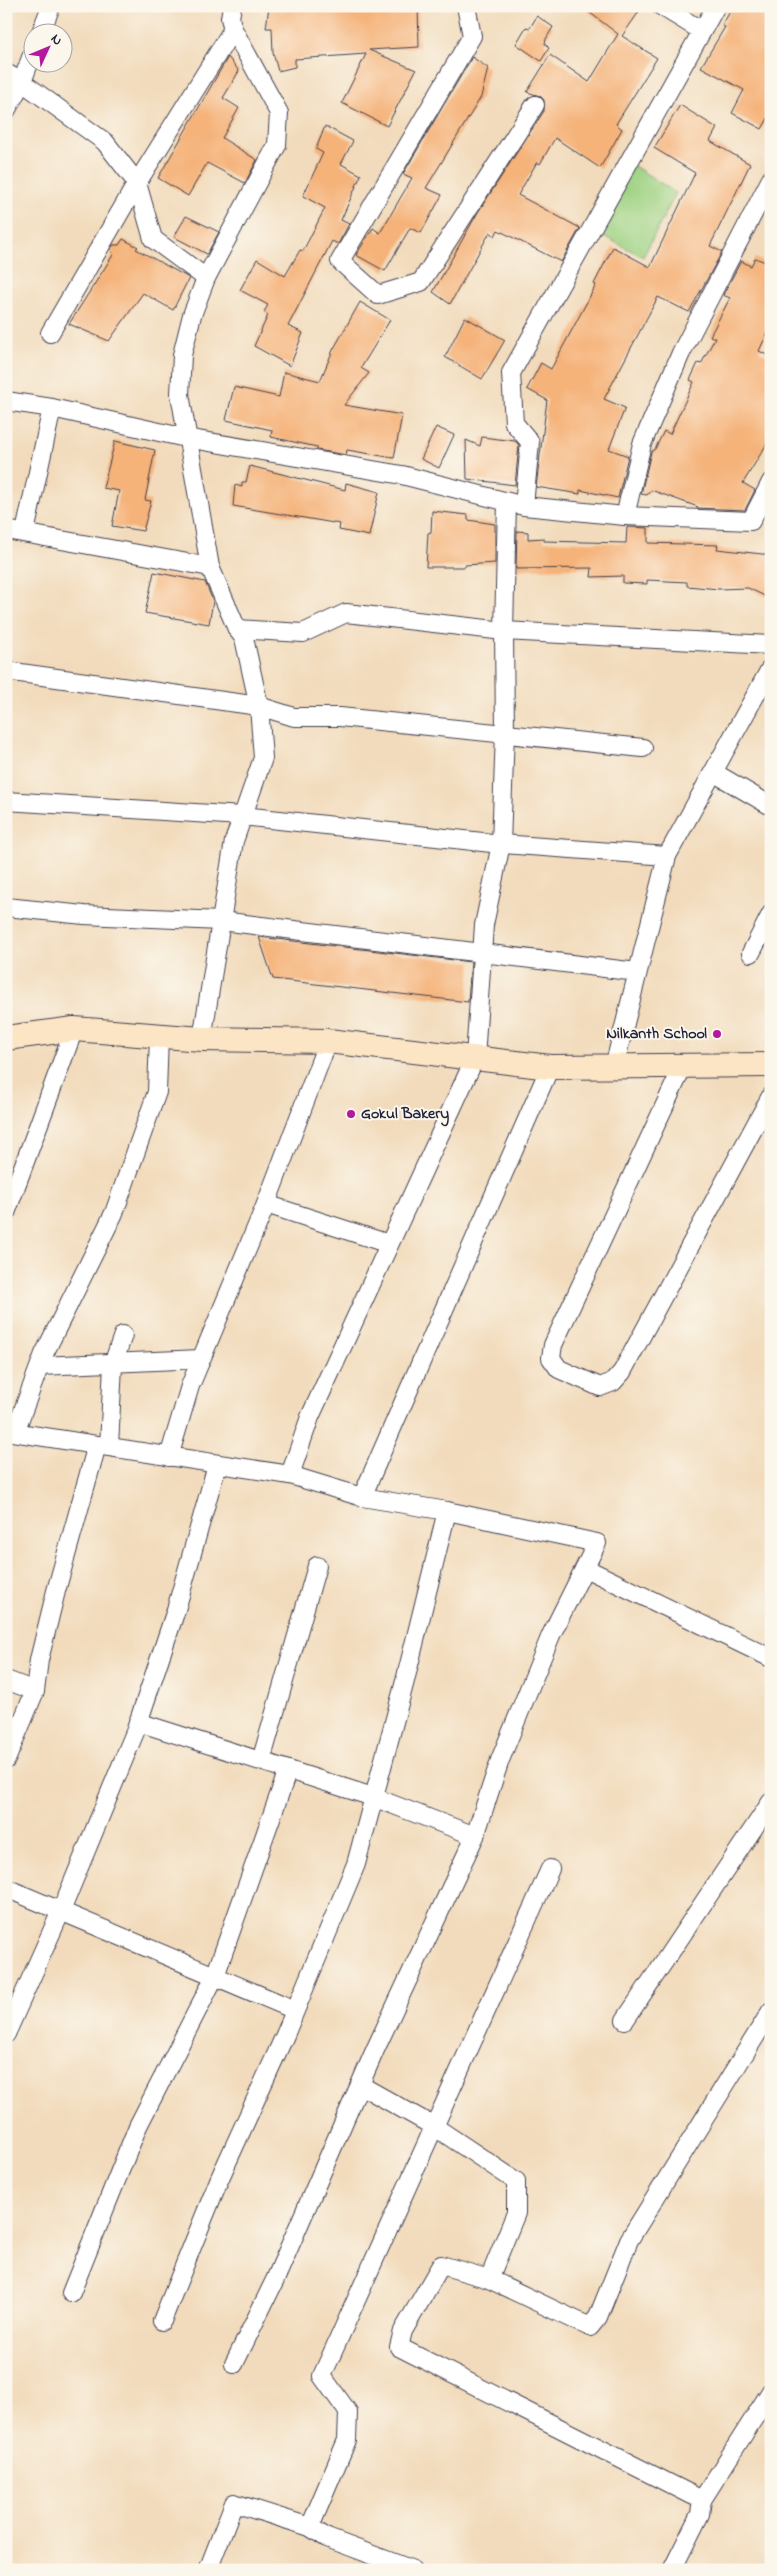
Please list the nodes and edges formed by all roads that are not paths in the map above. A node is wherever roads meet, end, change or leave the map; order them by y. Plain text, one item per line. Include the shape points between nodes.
1 (50, 6) edge
2 (232, 6) edge
3 (466, 6) edge
4 (661, 6) edge
5 (716, 6) edge
6 (44, 22) edge
7 (233, 29) junction
8 (702, 31) junction
9 (26, 72) edge
10 (6, 73) edge
11 (22, 82) junction
12 (535, 105) dead end
13 (6, 111) edge
14 (771, 179) edge
15 (137, 183) junction
16 (206, 278) junction
17 (50, 333) dead end
18 (6, 401) edge
19 (52, 408) junction
20 (186, 438) junction
21 (771, 482) edge
22 (515, 504) junction
23 (625, 516) junction
24 (6, 530) edge
25 (25, 532) junction
26 (210, 567) junction
27 (237, 629) junction
28 (504, 631) junction
29 (771, 645) edge
30 (6, 671) edge
31 (769, 674) edge
32 (259, 706) junction
33 (505, 732) junction
34 (643, 748) dead end
35 (713, 772) junction
36 (6, 801) edge
37 (771, 806) edge
38 (242, 816) junction
39 (501, 844) junction
40 (666, 856) junction
41 (6, 907) edge
42 (771, 914) edge
43 (221, 921) junction
44 (751, 953) dead end
45 (482, 954) junction
46 (638, 972) junction
47 (74, 1029) junction
48 (159, 1036) junction
49 (6, 1038) edge
50 (202, 1039) junction
51 (328, 1041) junction
52 (475, 1058) junction
53 (684, 1064) junction
54 (771, 1065) edge
55 (550, 1067) junction
56 (614, 1067) junction
57 (771, 1096) edge
58 (266, 1204) junction
59 (6, 1213) edge
60 (389, 1244) junction
61 (123, 1335) dead end
62 (201, 1359) junction
63 (113, 1364) junction
64 (40, 1366) junction
65 (10, 1431) edge
66 (103, 1446) junction
67 (169, 1457) junction
68 (218, 1465) junction
69 (290, 1476) junction
70 (362, 1498) junction
71 (447, 1511) junction
72 (317, 1566) dead end
73 (585, 1568) junction
74 (771, 1658) edge
75 (6, 1680) edge
76 (35, 1691) junction
77 (138, 1722) junction
78 (6, 1760) edge
79 (261, 1761) junction
80 (288, 1770) junction
81 (373, 1798) junction
82 (771, 1802) edge
83 (474, 1836) junction
84 (550, 1869) dead end
85 (6, 1888) edge
86 (61, 1911) junction
87 (215, 1976) junction
88 (295, 2010) junction
89 (626, 2020) dead end
90 (768, 2022) edge
91 (6, 2034) edge
92 (360, 2085) junction
93 (435, 2127) junction
94 (489, 2280) junction
95 (71, 2293) dead end
96 (162, 2321) dead end
97 (234, 2364) dead end
98 (771, 2391) edge
99 (702, 2500) junction
100 (310, 2526) junction
101 (411, 2569) edge
102 (208, 2570) edge
103 (672, 2570) edge

1 - 6 street
2 - 7 street via 230,18
3 - 12 street via 472,36 340,261 378,295 421,282
4 - 8 street
5 - 8 street
7 - 15 street
7 - 16 street via 279,113 277,145
8 - 22 street via 511,373 514,423 530,442
9 - 11 street
10 - 11 street
11 - 13 street
11 - 15 street via 105,142
14 - 23 street via 681,352 642,444
15 - 16 street via 153,239
15 - 17 street
16 - 20 street via 192,314 182,355 180,394
18 - 19 street
19 - 20 street
19 - 25 street
20 - 22 street via 402,474
20 - 26 street
21 - 23 street via 751,521
22 - 23 street
22 - 28 street
24 - 25 street
25 - 26 street
26 - 27 street
27 - 28 street via 303,633 346,614
27 - 32 street via 244,638
28 - 29 street
28 - 33 street
30 - 32 street
31 - 35 street
32 - 33 street via 294,717 340,717
32 - 38 street via 263,758
33 - 34 street
33 - 39 street
35 - 37 street
35 - 40 street
36 - 38 street
38 - 39 street
38 - 43 street via 234,841
39 - 40 street
39 - 45 street via 484,925
40 - 46 street
41 - 43 street via 84,915
42 - 44 street
43 - 45 street
43 - 50 street
45 - 46 street
45 - 52 street
46 - 56 street
47 - 48 main road
47 - 49 main road
47 - 59 street
48 - 50 main road
48 - 64 street via 157,1092 114,1213
50 - 51 main road
51 - 52 main road
51 - 58 street
52 - 55 main road
52 - 60 street
53 - 54 main road
53 - 56 main road
53 - 57 street via 553,1345 552,1358 559,1369 600,1388 613,1382 622,1372
55 - 56 main road
55 - 70 street
58 - 60 street
58 - 62 street
60 - 69 street via 310,1417
61 - 63 street
62 - 63 street
62 - 67 street
63 - 64 street
63 - 66 street
64 - 65 street
65 - 66 street
66 - 67 street
66 - 76 street via 56,1591
67 - 68 street
68 - 69 street
68 - 77 street via 175,1612
69 - 70 street
70 - 71 street
71 - 73 street via 597,1543
71 - 81 street
72 - 79 street
73 - 74 street
73 - 83 street via 544,1653 500,1760
75 - 76 street
76 - 78 street
77 - 79 street
77 - 86 street
79 - 80 street
80 - 81 street
80 - 87 street
81 - 83 street
81 - 88 street via 356,1864
82 - 89 street
83 - 92 street
84 - 93 street
85 - 86 street
86 - 87 street
86 - 91 street
87 - 88 street
87 - 95 street via 138,2126
88 - 96 street via 219,2180
90 - 94 street via 629,2240 598,2318 590,2327
92 - 93 street
92 - 97 street via 276,2280
93 - 94 street via 516,2181 516,2213
93 - 100 street via 322,2376 348,2412 347,2440
94 - 99 street via 441,2264 403,2331 400,2347
98 - 99 street
99 - 103 street via 700,2514
100 - 101 street via 328,2538
100 - 102 street via 234,2503

